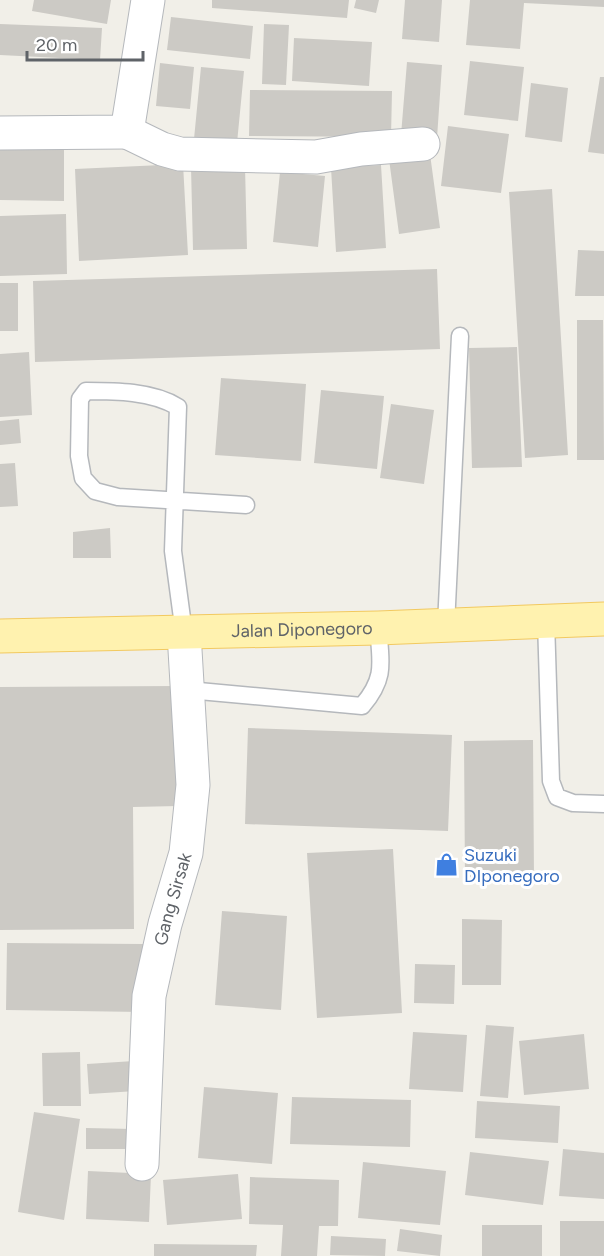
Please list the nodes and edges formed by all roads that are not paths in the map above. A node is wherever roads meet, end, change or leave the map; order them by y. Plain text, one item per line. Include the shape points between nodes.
1 (148, 0) edge
2 (127, 132) junction
3 (0, 133) edge
4 (423, 144) dead end
5 (460, 336) dead end
6 (175, 499) junction
7 (246, 505) dead end
8 (604, 619) edge
9 (546, 621) junction
10 (446, 625) junction
11 (378, 628) junction
12 (184, 633) junction
13 (0, 636) edge
14 (188, 690) junction
15 (604, 804) edge
16 (142, 1164) dead end

1 - 2 street
2 - 3 street
2 - 4 street via 180,154 315,157
5 - 10 lane
6 - 6 lane via 178,407 168,401 117,391 86,391 80,399 79,456 83,478 95,490 118,497
6 - 7 lane
6 - 12 lane via 173,551
8 - 9 main road, Jalan Diponegoro
9 - 10 main road, Jalan Diponegoro
9 - 15 lane via 551,781 557,797 573,803
10 - 11 main road, Jalan Diponegoro
11 - 12 main road, Jalan Diponegoro
11 - 14 lane via 382,673 375,691 362,706
12 - 13 main road, Jalan Diponegoro
12 - 14 street, Gang Sirsak
14 - 16 street, Gang Sirsak via 193,785 186,853 165,924 150,996

